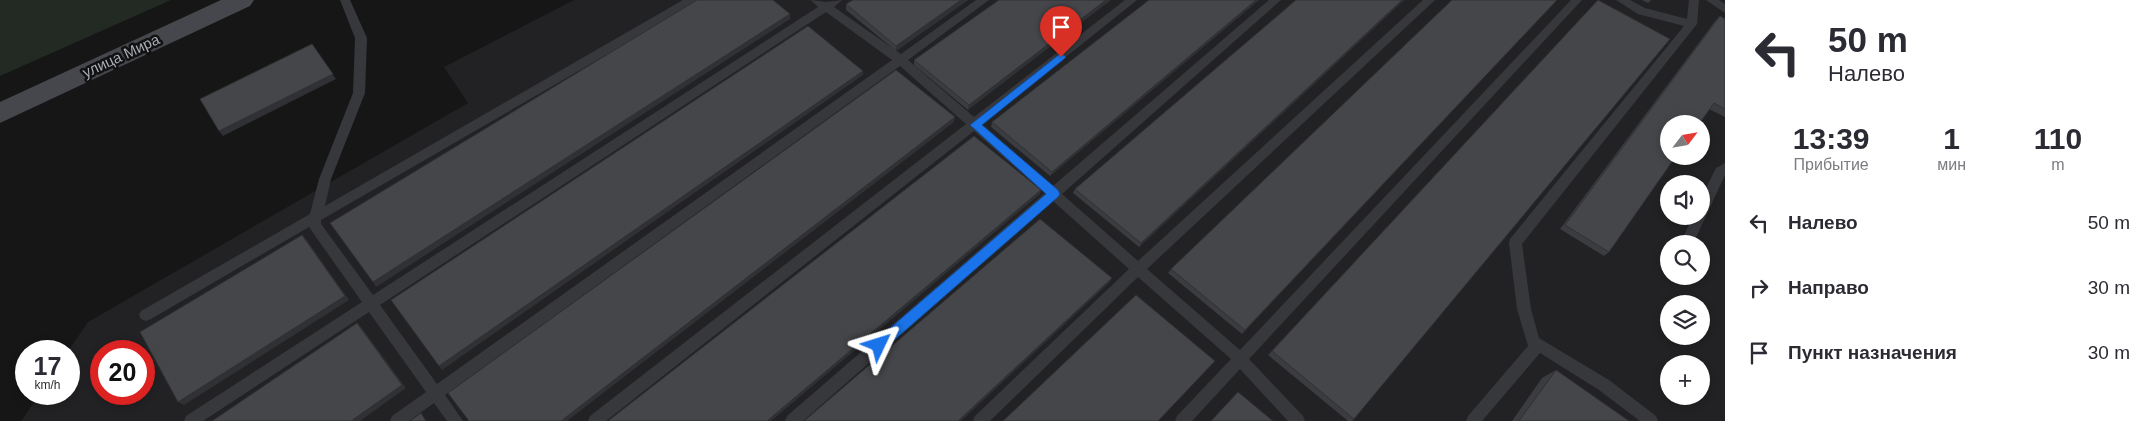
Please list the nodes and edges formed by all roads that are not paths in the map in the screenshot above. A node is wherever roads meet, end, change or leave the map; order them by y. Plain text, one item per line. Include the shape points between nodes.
1 (242, 0) edge
2 (345, 0) edge
3 (692, 0) edge
4 (837, 0) edge
5 (984, 0) edge
6 (1132, 0) edge
7 (1276, 0) edge
8 (1430, 0) edge
9 (1577, 0) edge
10 (1621, 0) edge
11 (1694, 0) edge
12 (1711, 0) edge
13 (821, 4) edge
14 (1725, 9) edge
15 (1692, 24) junction
16 (901, 60) junction
17 (0, 113) edge
18 (975, 125) junction
19 (1725, 168) edge
20 (1710, 193) edge
21 (1054, 194) junction
22 (316, 217) junction
23 (1138, 269) junction
24 (371, 304) junction
25 (146, 316) dead end
26 (1538, 345) junction
27 (1240, 359) junction
28 (436, 393) junction
29 (190, 421) edge
30 (397, 421) edge
31 (456, 421) edge
32 (594, 421) edge
33 (792, 421) edge
34 (980, 421) edge
35 (1182, 421) edge
36 (1298, 421) edge
37 (1473, 421) edge
38 (1651, 421) edge

1 - 17 main road, улица Мира
2 - 22 lane via 360,38 359,93 325,179
3 - 22 lane
4 - 13 lane
5 - 16 lane
6 - 18 lane
7 - 21 lane
8 - 23 lane
9 - 27 lane
10 - 15 lane via 1642,11
11 - 15 lane
12 - 14 lane
13 - 16 lane
13 - 24 lane
15 - 26 lane via 1515,243 1524,308 1533,342
16 - 18 lane
16 - 28 lane
18 - 21 lane
18 - 32 lane
19 - 20 lane
21 - 23 lane
21 - 33 lane
22 - 24 lane via 314,225
22 - 25 lane
23 - 27 lane
23 - 34 lane
24 - 28 lane
24 - 29 lane
26 - 37 lane
26 - 38 lane via 1604,385
27 - 35 lane
27 - 36 lane
28 - 30 lane
28 - 31 lane

